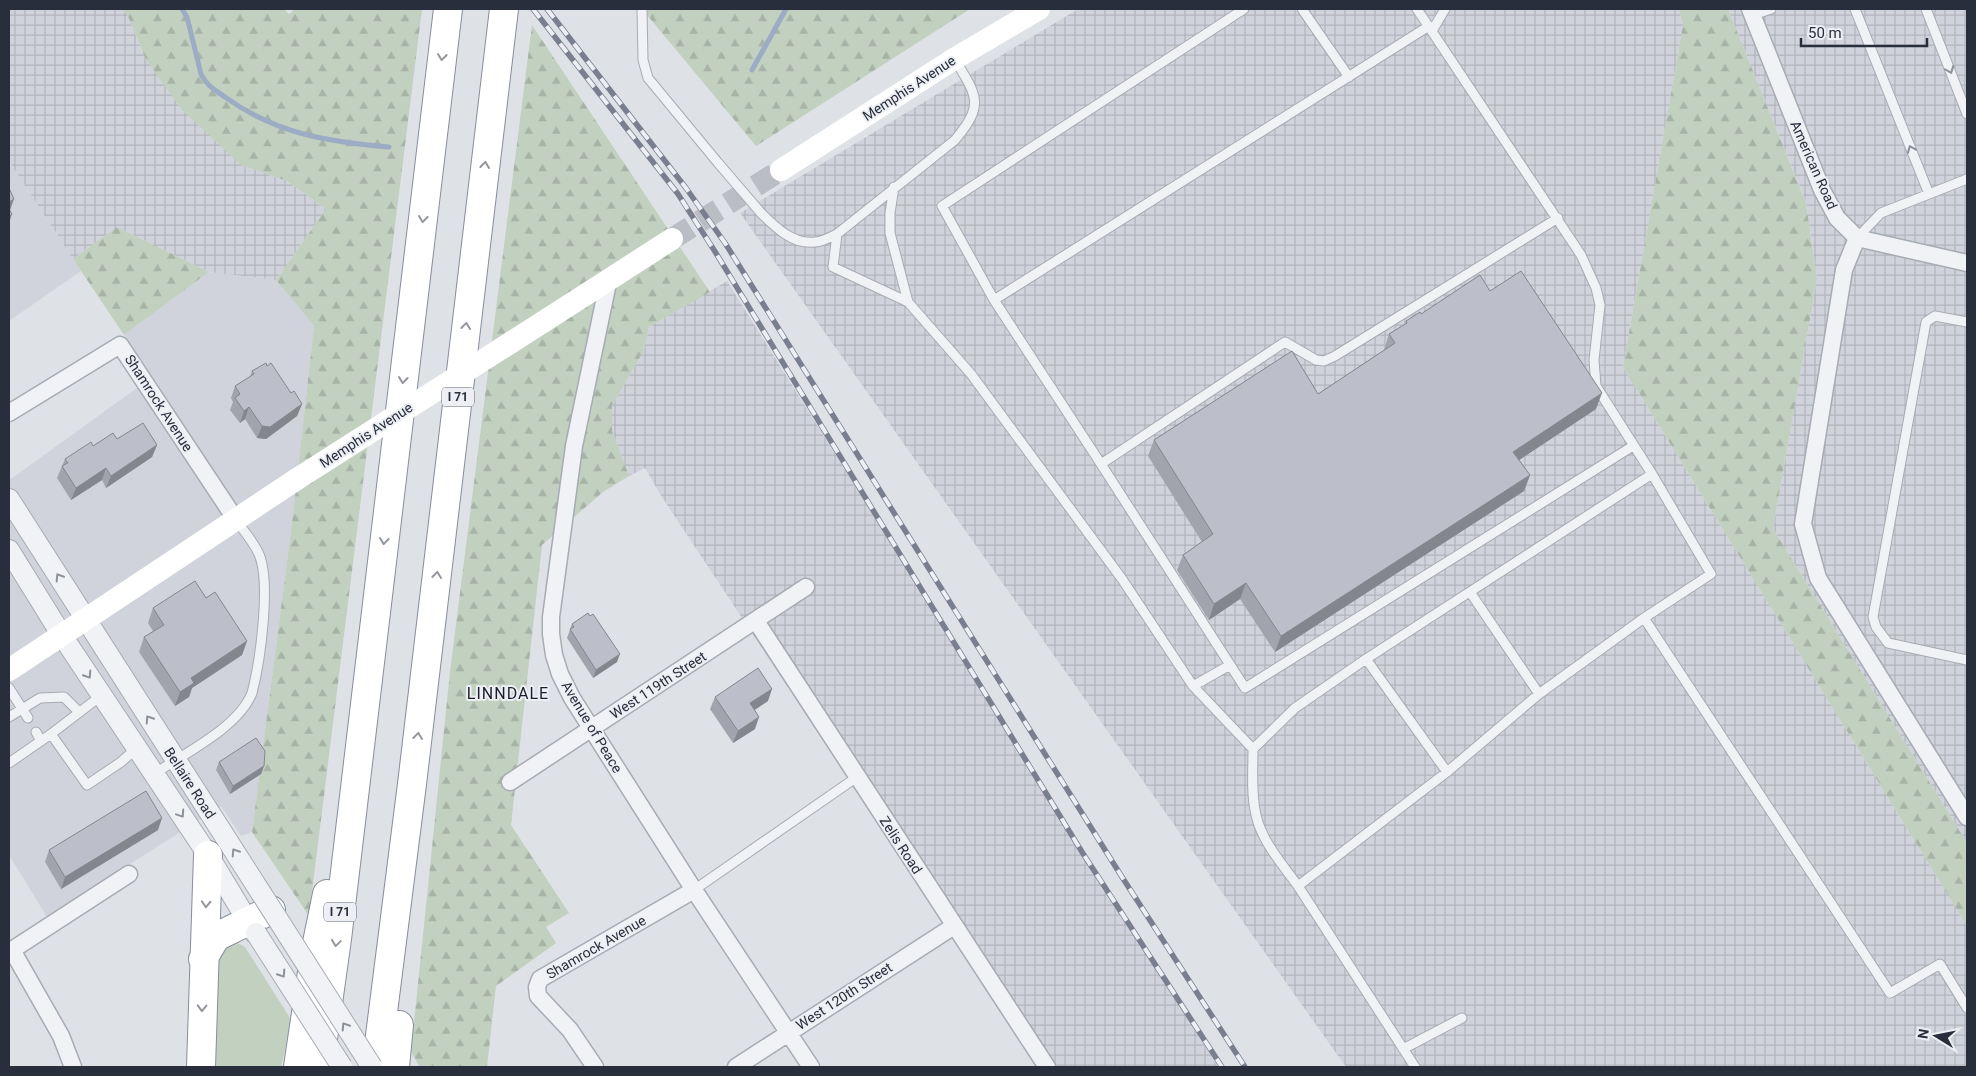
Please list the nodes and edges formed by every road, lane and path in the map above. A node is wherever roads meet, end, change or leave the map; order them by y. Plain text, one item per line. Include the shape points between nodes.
1 (448, 9) edge
2 (504, 9) edge
3 (642, 9) edge
4 (1038, 9) edge
5 (1244, 9) edge
6 (1302, 9) edge
7 (1417, 9) edge
8 (1445, 9) edge
9 (1772, 9) edge
10 (1855, 9) edge
11 (1926, 9) edge
12 (1751, 12) edge
13 (1431, 29) junction
14 (954, 59) junction
15 (1349, 77) junction
16 (1967, 114) edge
17 (781, 170) tunnel mouth
18 (1967, 179) edge
19 (894, 187) junction
20 (1929, 194) junction
21 (1558, 218) junction
22 (838, 234) junction
23 (1857, 238) junction
24 (672, 239) tunnel mouth
25 (1967, 263) edge
26 (609, 278) junction
27 (994, 300) junction
28 (908, 302) junction
29 (1967, 322) edge
30 (9, 413) edge
31 (1633, 446) junction
32 (1101, 464) junction
33 (1652, 474) junction
34 (9, 499) edge
35 (236, 520) junction
36 (9, 550) edge
37 (806, 587) dead end
38 (1470, 592) junction
39 (1644, 618) junction
40 (85, 619) junction
41 (756, 621) junction
42 (61, 634) junction
43 (1366, 659) junction
44 (1967, 660) edge
45 (1230, 665) junction
46 (9, 670) edge
47 (1192, 686) junction
48 (9, 688) edge
49 (1539, 694) junction
50 (102, 695) junction
51 (22, 708) junction
52 (79, 712) junction
53 (9, 717) edge
54 (28, 718) dead end
55 (591, 728) junction
56 (36, 732) dead end
57 (51, 734) junction
58 (41, 740) junction
59 (18, 744) dead end
60 (137, 748) junction
61 (1253, 749) junction
62 (24, 753) junction
63 (358, 756) junction
64 (175, 760) junction
65 (9, 761) edge
66 (1448, 772) junction
67 (154, 774) junction
68 (857, 777) junction
69 (510, 782) dead end
70 (412, 784) junction
71 (1967, 817) edge
72 (208, 855) junction
73 (129, 874) dead end
74 (1298, 886) junction
75 (694, 890) junction
76 (266, 901) junction
77 (954, 926) junction
78 (251, 927) junction
79 (10, 951) edge
80 (203, 959) junction
81 (1967, 1008) edge
82 (1462, 1018) dead end
83 (788, 1033) junction
84 (1404, 1049) junction
85 (73, 1067) edge
86 (201, 1067) edge
87 (298, 1067) edge
88 (319, 1067) edge
89 (342, 1067) edge
90 (374, 1067) edge
91 (395, 1067) edge
92 (595, 1067) edge
93 (736, 1067) edge
94 (811, 1067) edge
95 (1047, 1067) edge
96 (1415, 1067) edge

1 -> 63 highway, I 71
70 -> 2 highway, I 71
3 - 22 lane, bridge via 648,78 761,213 786,235 800,242 816,242
4 - 14 main road, Memphis Avenue
5 - 27 lane via 942,206
6 - 15 lane
7 - 13 lane
8 - 13 lane
9 - 12 lane
20 -> 10 lane
11 -> 16 lane
12 - 23 street, American Road via 1822,190 1837,218
13 - 15 lane
13 - 21 lane
14 - 17 main road, Memphis Avenue
14 - 19 lane via 975,99 969,123 955,140
15 - 27 lane
18 - 20 lane
19 - 22 lane
19 - 28 lane via 890,233
20 - 23 lane via 1881,213
21 - 31 lane via 1581,255 1600,305 1594,366 1596,386
21 - 32 lane via 1324,361 1316,360 1285,342
22 - 28 lane via 832,267
23 - 25 street
23 - 71 street via 1844,270 1803,524 1818,578
24 - 26 main road, Memphis Avenue
26 - 35 main road, Memphis Avenue, bridge
26 - 55 street, Avenue of Peace via 574,446 551,625 552,650 560,674
27 - 32 lane
28 - 47 lane via 971,374 1122,579
29 - 44 lane via 1935,316 1926,322 1873,617 1876,628 1888,643
30 - 35 street, Shamrock Avenue via 120,345
31 - 33 lane
31 - 45 lane via 1245,688
32 - 45 lane
33 - 38 lane
33 - 39 lane via 1711,574
40 -> 34 street, Bellaire Road
35 - 40 main road, Memphis Avenue
35 - 64 lane via 258,552 263,571 262,624 253,687 248,702 232,722
36 - 42 street, Bellaire Road
37 - 41 street, West 119th Street
38 - 43 lane
38 - 49 lane
39 - 49 lane
39 - 81 lane via 1890,993 1940,964
40 - 42 main road, Memphis Avenue
64 -> 40 street, Bellaire Road
41 - 55 street, West 119th Street
41 - 68 street, Zelis Road
42 - 46 main road, Memphis Avenue
42 -> 50 street, Bellaire Road
43 - 61 lane via 1296,708
43 - 66 lane
45 - 47 lane
47 - 61 lane
48 - 51 lane
49 - 66 lane
50 - 52 lane
50 - 60 street, Bellaire Road
51 - 52 lane via 40,698 64,697
51 - 53 lane
51 - 54 lane
52 - 57 lane
55 - 69 street, West 119th Street
55 - 75 street, Avenue of Peace
56 - 58 lane
57 - 58 lane
57 - 60 lane via 87,785
58 - 62 lane
59 - 62 lane
60 - 67 street, Bellaire Road
61 - 74 lane via 1256,817 1271,848
62 - 65 lane
63 - 87 highway via 319,930
63 -> 88 highway, I 71
64 - 67 lane
76 -> 64 street, Bellaire Road
66 - 74 lane
67 -> 72 street, Bellaire Road
68 - 75 lane
68 - 77 street, Zelis Road
70 - 90 highway, I 71
70 - 91 highway
72 - 78 street, Bellaire Road
72 -> 80 highway
73 - 79 street
74 - 84 lane
75 - 83 street, Avenue of Peace
75 - 92 street, Shamrock Avenue via 540,979 538,996 570,1030
76 - 78 highway
90 -> 76 street, Bellaire Road, bridge
77 - 83 street, West 120th Street
77 - 95 street, Zelis Road
78 - 80 highway via 216,937
78 -> 89 street, Bellaire Road, bridge
79 - 85 street via 60,1036
80 -> 86 highway
82 - 84 lane
83 - 93 street, West 120th Street
83 - 94 street, Avenue of Peace
84 - 96 lane

